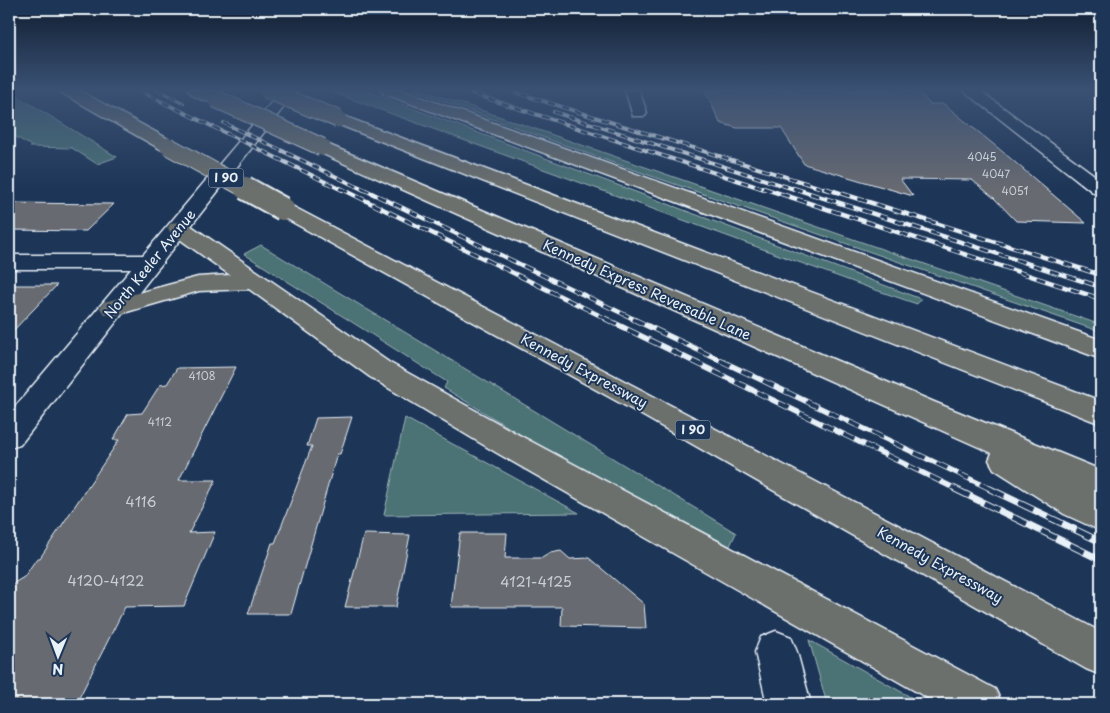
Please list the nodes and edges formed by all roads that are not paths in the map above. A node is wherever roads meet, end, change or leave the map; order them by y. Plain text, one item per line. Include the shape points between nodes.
1 (127, 123) edge
2 (263, 123) edge
3 (270, 123) edge
4 (349, 123) edge
5 (478, 123) edge
6 (1014, 123) edge
7 (1101, 189) edge
8 (179, 228) junction
9 (9, 262) edge
10 (151, 262) junction
11 (254, 281) junction
12 (113, 308) junction
13 (1101, 350) edge
14 (923, 410) junction
15 (1101, 413) edge
16 (9, 436) edge
17 (1101, 485) edge
18 (1101, 516) edge
19 (776, 652) dead end
20 (1101, 654) edge
21 (789, 704) edge
22 (980, 704) edge

1 - 20 highway, Kennedy Expressway / I 90, bridge
2 - 8 street, North Keeler Avenue
3 - 14 highway, Kennedy Express Reversable Lane, bridge
4 - 15 highway, bridge
5 - 13 highway
6 - 7 street
8 - 10 street, North Keeler Avenue
8 - 11 highway
9 - 10 street
10 - 12 street, North Keeler Avenue
11 - 12 highway via 198,284
11 - 22 highway via 380,370 448,410
12 - 16 street, North Keeler Avenue
14 - 17 highway, Kennedy Express Reversable Lane
14 - 18 highway
19 - 21 street

